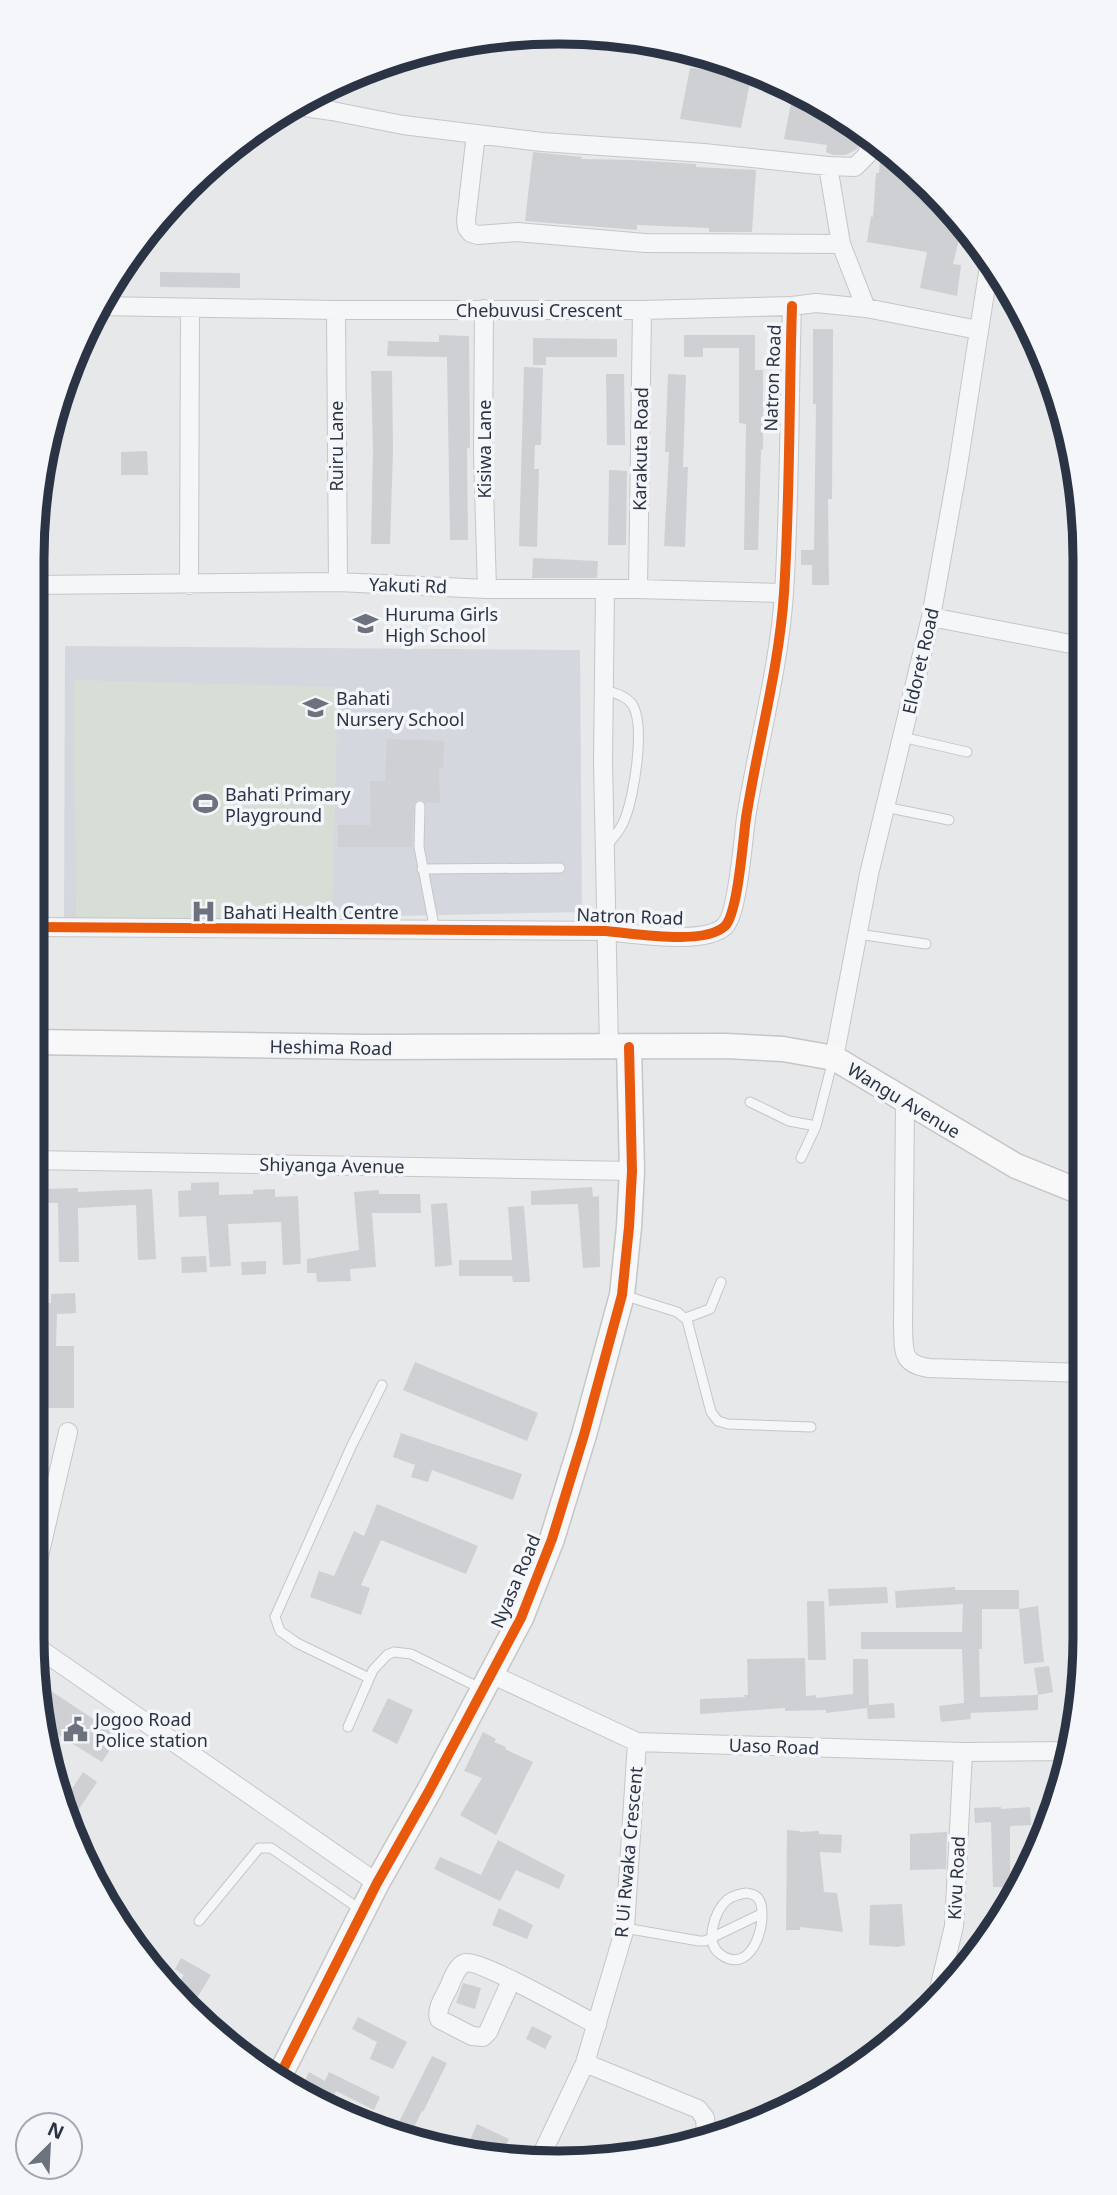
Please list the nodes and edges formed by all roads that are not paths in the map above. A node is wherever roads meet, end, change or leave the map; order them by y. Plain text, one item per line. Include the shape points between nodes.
1 (311, 108) edge
2 (475, 134) junction
3 (869, 148) edge
4 (828, 166) junction
5 (841, 244) junction
6 (987, 274) edge
7 (110, 306) edge
8 (792, 306) junction
9 (866, 308) junction
10 (190, 309) junction
11 (484, 309) junction
12 (336, 310) junction
13 (642, 310) junction
14 (978, 330) junction
15 (338, 582) junction
16 (44, 585) edge
17 (189, 585) junction
18 (486, 589) junction
19 (605, 589) junction
20 (638, 589) junction
21 (784, 593) junction
22 (931, 617) junction
23 (1073, 644) edge
24 (604, 690) junction
25 (902, 737) junction
26 (967, 752) dead end
27 (420, 806) dead end
28 (885, 807) junction
29 (949, 820) dead end
30 (604, 849) junction
31 (560, 868) dead end
32 (422, 869) junction
33 (44, 928) edge
34 (435, 931) junction
35 (605, 931) junction
36 (858, 934) junction
37 (926, 944) dead end
38 (44, 1042) edge
39 (619, 1048) junction
40 (834, 1058) junction
41 (750, 1102) dead end
42 (905, 1102) junction
43 (816, 1126) junction
44 (801, 1158) dead end
45 (44, 1160) edge
46 (632, 1171) junction
47 (1073, 1184) edge
48 (721, 1282) dead end
49 (622, 1295) junction
50 (686, 1318) junction
51 (1073, 1373) edge
52 (382, 1385) dead end
53 (811, 1427) dead end
54 (68, 1432) dead end
55 (44, 1535) edge
56 (44, 1651) edge
57 (369, 1678) junction
58 (487, 1682) junction
59 (348, 1727) dead end
60 (637, 1742) junction
61 (1060, 1751) edge
62 (963, 1752) junction
63 (377, 1883) junction
64 (363, 1911) junction
65 (761, 1914) junction
66 (199, 1921) dead end
67 (625, 1928) junction
68 (711, 1938) junction
69 (943, 1979) edge
70 (511, 1980) junction
71 (597, 2025) junction
72 (585, 2063) junction
73 (283, 2070) edge
74 (706, 2130) edge
75 (544, 2151) edge

1 - 2 street
2 - 4 street
2 - 5 street via 466,220 471,233 517,232 645,243
3 - 4 street via 855,167
4 - 5 street
5 - 9 street
6 - 14 street, Eldoret Road
7 - 10 street, Chebuvusi Crescent
8 - 9 street, Chebuvusi Crescent via 816,303
8 - 13 street, Chebuvusi Crescent
8 - 21 street, Natron Road
9 - 14 street, Chebuvusi Crescent
10 - 12 street, Chebuvusi Crescent
10 - 17 street
11 - 12 street, Chebuvusi Crescent
11 - 13 street, Chebuvusi Crescent
11 - 18 street, Kisiwa Lane
12 - 15 street, Ruiru Lane
13 - 20 street, Karakuta Road
14 - 22 street, Eldoret Road
15 - 17 street, Yakuti Rd
15 - 18 street, Yakuti Rd
16 - 17 street, Yakuti Rd
18 - 19 street, Yakuti Rd
19 - 20 street, Yakuti Rd
19 - 24 street
20 - 21 street, Yakuti Rd
21 - 35 street, Natron Road via 773,686 728,923 706,934 683,936
22 - 23 street
22 - 25 street, Eldoret Road
24 - 30 street
24 - 30 lane via 624,696 632,705 639,729 632,795 625,819
25 - 26 lane
25 - 28 street, Eldoret Road
27 - 32 lane
28 - 29 lane
28 - 36 street, Eldoret Road
30 - 35 street
31 - 32 lane
32 - 34 lane
33 - 34 street, Natron Road
34 - 35 street, Natron Road
35 - 39 street
36 - 37 lane
36 - 40 street, Eldoret Road
38 - 39 street, Heshima Road
39 - 40 street, Wangu Avenue via 726,1046
39 - 46 street, Nyasa Road
40 - 42 street, Wangu Avenue
40 - 43 lane
41 - 43 lane via 789,1121
42 - 47 street, Wangu Avenue via 1016,1166
42 - 51 street via 903,1327 908,1361 929,1368
43 - 44 lane
45 - 46 street, Shiyanga Avenue
46 - 49 street, Nyasa Road
48 - 50 lane via 710,1309
49 - 50 lane
49 - 58 street, Nyasa Road via 552,1539 521,1618
50 - 53 lane via 716,1419 728,1424
52 - 57 lane via 275,1617 280,1631 297,1643
54 - 55 street
56 - 63 street
57 - 58 lane via 387,1656 403,1651
57 - 59 lane
58 - 60 street, Uaso Road
58 - 63 street, Nyasa Road
60 - 62 street, Uaso Road
60 - 67 street, R Ui Rwaka Crescent
61 - 62 street, Uaso Road
62 - 69 street, Kivu Road via 954,1926
63 - 64 street, Nyasa Road
64 - 66 lane via 271,1849 259,1848
64 - 73 street, Nyasa Road
65 - 68 lane
65 - 68 lane via 756,1896 733,1895 725,1901
65 - 68 lane via 760,1932 748,1956 725,1957
67 - 68 lane via 693,1941
67 - 71 street, R Ui Rwaka Crescent
70 - 70 street via 483,2037 439,2019 441,2003 465,1963
70 - 71 street
71 - 72 street, R Ui Rwaka Crescent
72 - 74 street via 698,2109
72 - 75 street, R Ui Rwaka Crescent

